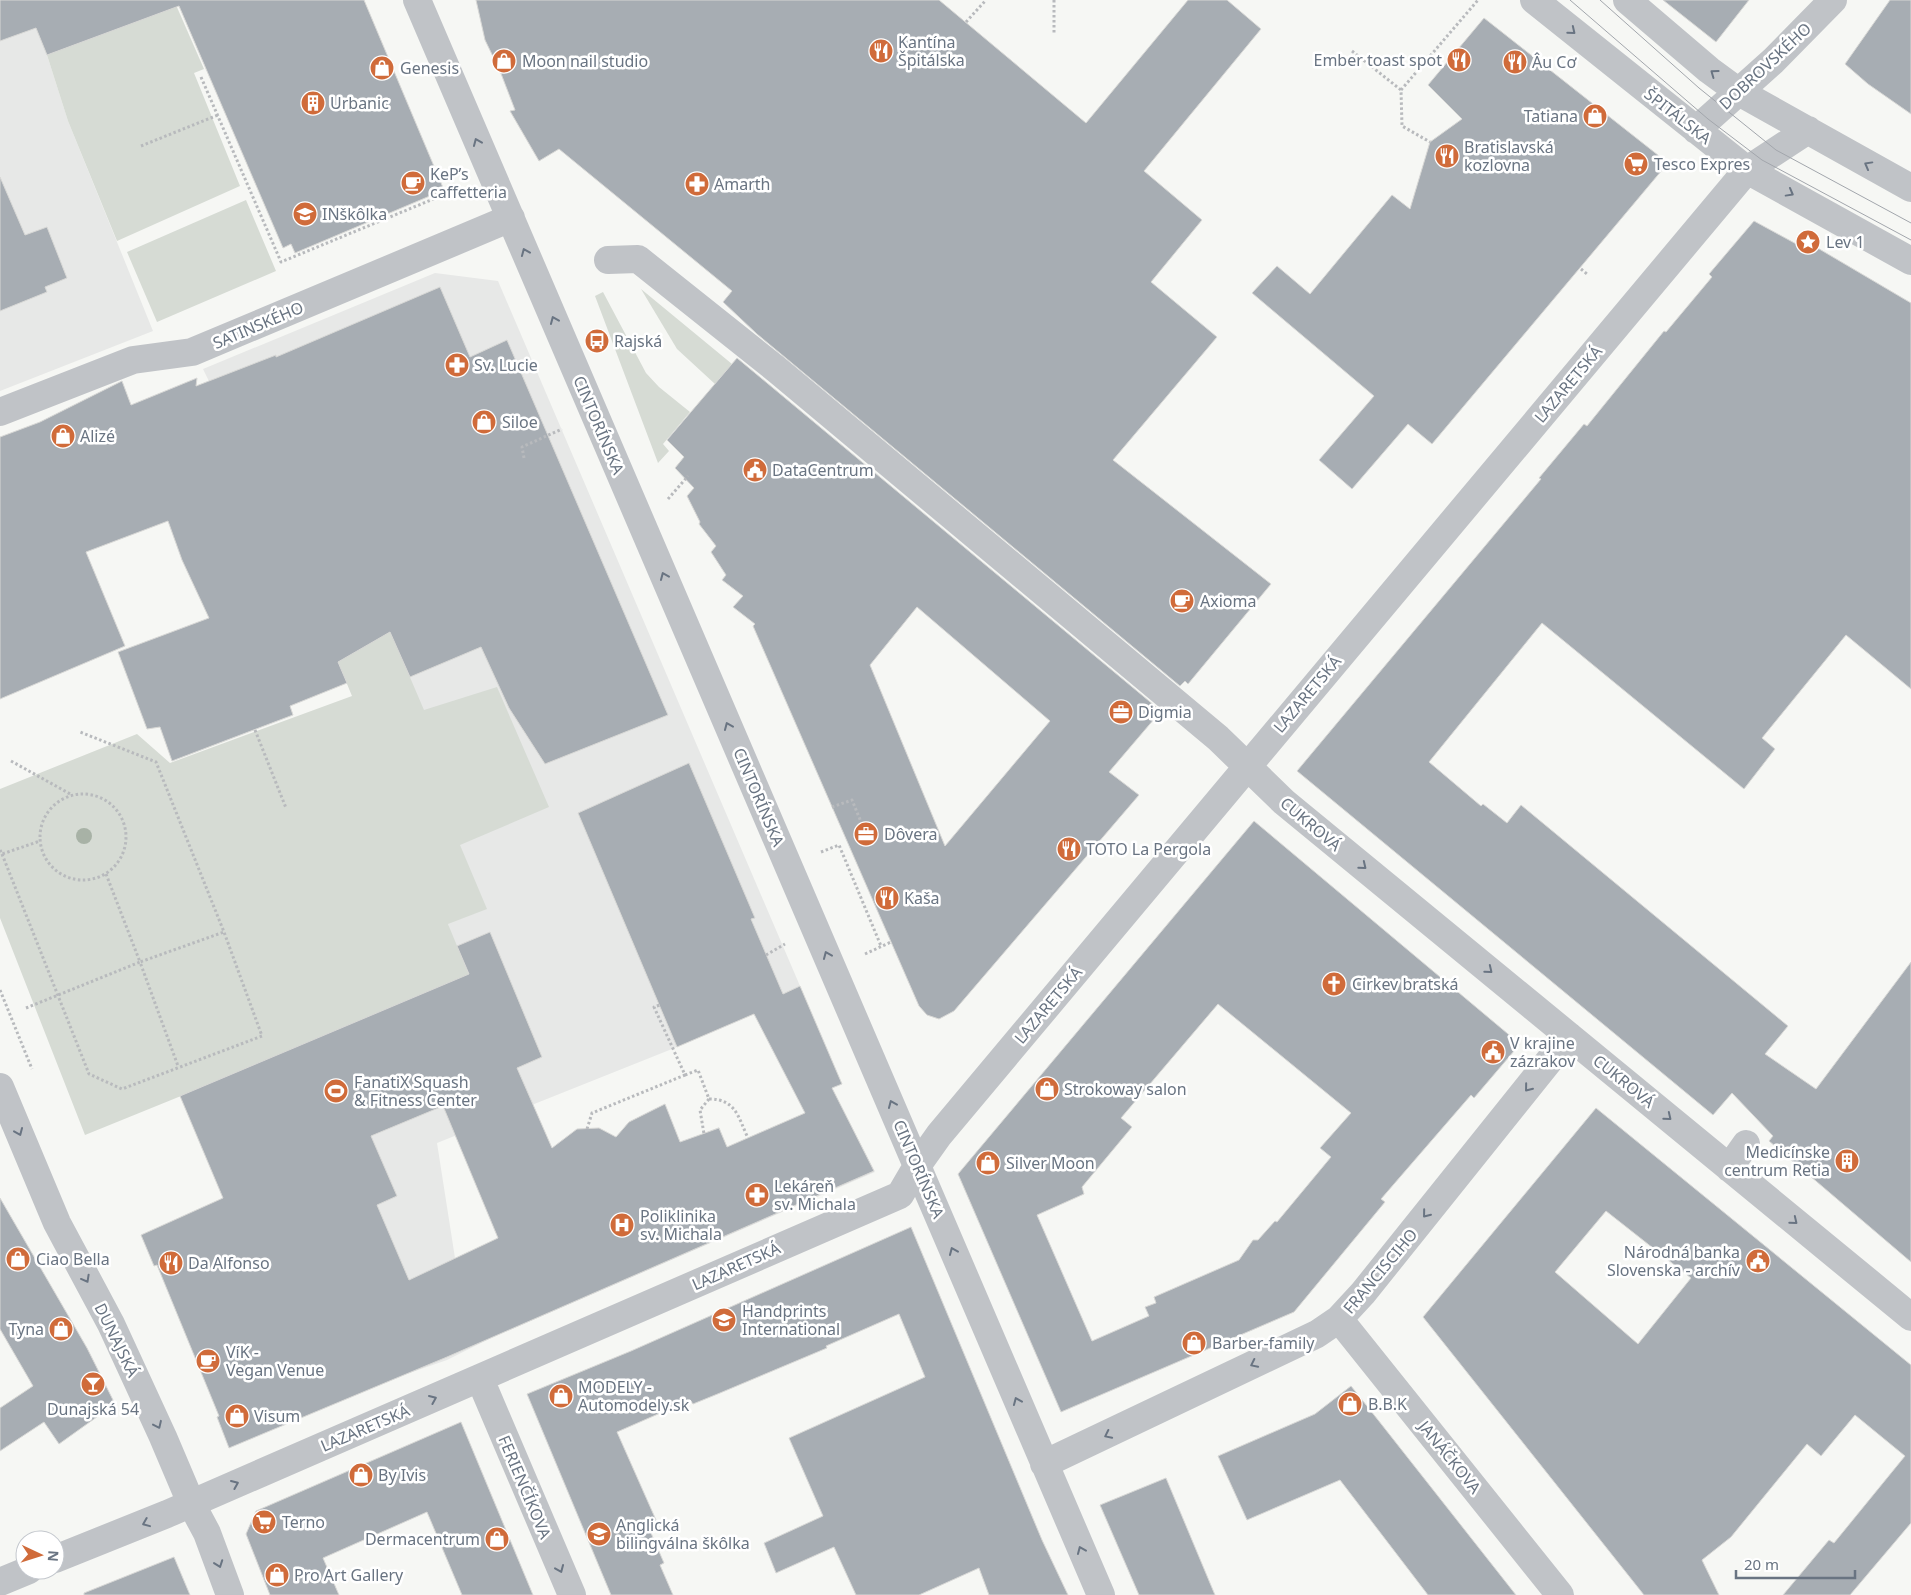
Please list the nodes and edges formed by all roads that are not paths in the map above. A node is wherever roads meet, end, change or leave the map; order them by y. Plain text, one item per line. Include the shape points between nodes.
1 (417, 0) edge
2 (1534, 0) edge
3 (1627, 0) edge
4 (1833, 0) edge
5 (1739, 92) junction
6 (1696, 130) junction
7 (1808, 130) junction
8 (1747, 170) junction
9 (1911, 188) edge
10 (510, 218) junction
11 (608, 260) dead end
12 (1911, 261) edge
13 (0, 412) edge
14 (1246, 767) junction
15 (1569, 1036) junction
16 (0, 1087) edge
17 (1746, 1144) dead end
18 (917, 1166) junction
19 (1729, 1168) junction
20 (1911, 1317) edge
21 (1340, 1319) junction
22 (480, 1379) junction
23 (1044, 1464) junction
24 (191, 1504) junction
25 (65, 1556) edge
26 (15, 1576) edge
27 (0, 1582) edge
28 (230, 1595) edge
29 (572, 1595) edge
30 (1100, 1595) edge
31 (1560, 1595) edge

10 -> 1 street, CINTORÍNSKA
2 -> 6 street, ŠPITÁLSKA
5 -> 3 street
4 - 5 street, DOBROVSKÉHO
5 - 6 street, DOBROVSKÉHO
5 - 7 street
6 - 8 street, ŠPITÁLSKA
7 - 8 street, LAZARETSKÁ
9 -> 7 street
8 -> 12 street, ŠPITÁLSKA
8 - 14 street, LAZARETSKÁ
10 - 13 street, SATINSKÉHO via 192,352 133,360
18 -> 10 street, CINTORÍNSKA
11 - 14 street, CUKROVÁ via 638,259 776,369 1218,738
14 -> 15 street, CUKROVÁ
14 - 18 street, LAZARETSKÁ
15 -> 19 street, CUKROVÁ
15 -> 21 street, FRANCISCIHO
16 -> 24 street, DUNAJSKÁ via 57,1223 111,1324
17 - 19 street
18 - 22 street, LAZARETSKÁ via 900,1195
23 -> 18 street, CINTORÍNSKA
19 -> 20 street, CUKROVÁ
21 -> 23 street, FRANCISCIHO via 1316,1334
21 - 31 street, JANÁČKOVA
24 -> 22 street, LAZARETSKÁ
22 -> 29 street, FERIENČÍKOVA
30 -> 23 street, CINTORÍNSKA
24 -> 25 street, LAZARETSKÁ
24 -> 28 street, DUNAJSKÁ via 207,1533
26 - 27 street

